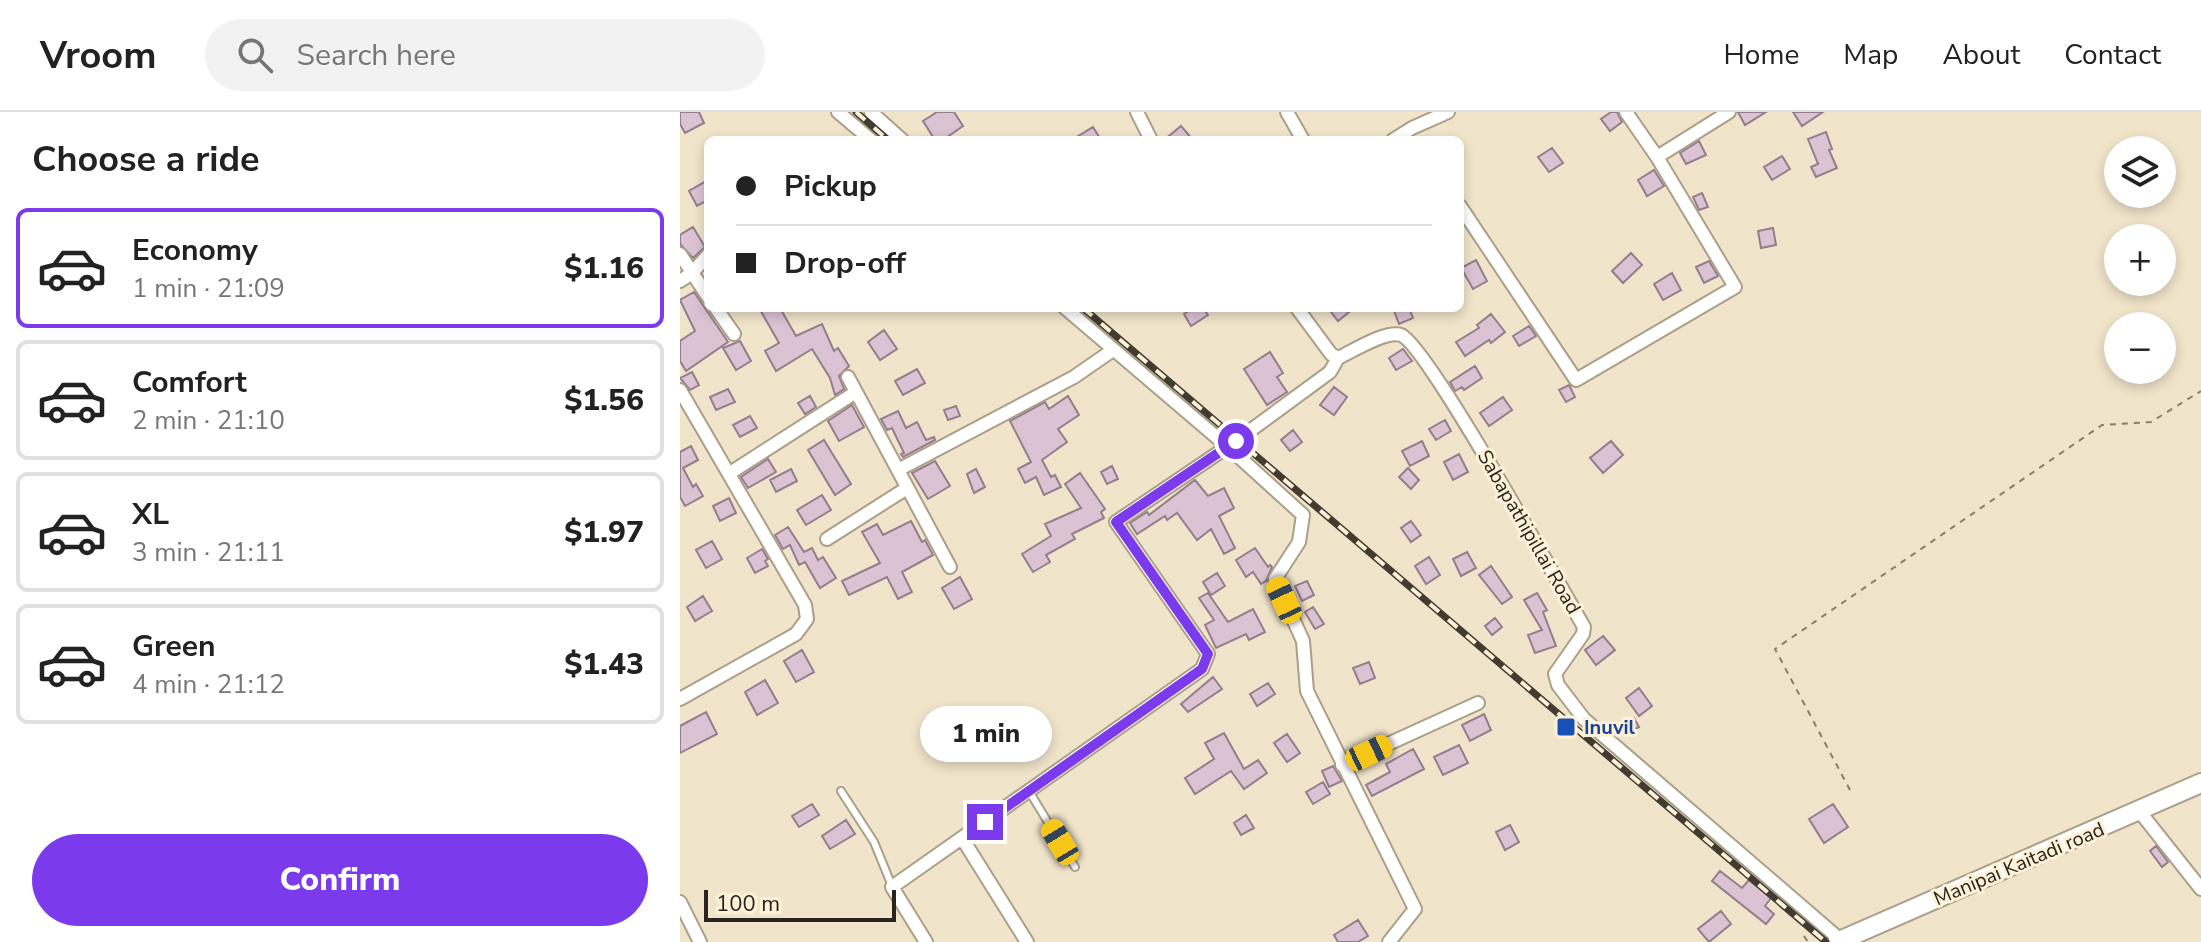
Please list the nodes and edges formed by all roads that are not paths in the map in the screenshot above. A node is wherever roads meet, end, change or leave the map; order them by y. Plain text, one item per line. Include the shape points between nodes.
1 (838, 112) edge
2 (871, 112) edge
3 (1137, 112) edge
4 (1287, 112) edge
5 (1448, 112) edge
6 (1626, 112) edge
7 (1729, 112) edge
8 (1414, 134) edge
9 (866, 136) edge
10 (898, 136) edge
11 (1149, 136) edge
12 (1301, 136) edge
13 (1657, 157) junction
14 (1464, 212) edge
15 (680, 254) edge
16 (704, 259) edge
17 (686, 277) edge
18 (704, 293) edge
19 (719, 312) edge
20 (1070, 312) edge
21 (1300, 312) edge
22 (734, 334) dead end
23 (1113, 350) junction
24 (1338, 358) junction
25 (848, 377) dead end
26 (856, 392) junction
27 (682, 399) edge
28 (1228, 447) junction
29 (898, 470) junction
30 (730, 473) junction
31 (907, 488) junction
32 (827, 539) dead end
33 (950, 567) dead end
34 (680, 699) edge
35 (1478, 703) dead end
36 (1342, 765) junction
37 (2201, 783) edge
38 (841, 791) dead end
39 (1029, 791) junction
40 (2140, 812) junction
41 (962, 838) junction
42 (1075, 867) dead end
43 (892, 887) junction
44 (2201, 889) edge
45 (680, 902) edge
46 (1840, 941) edge
47 (700, 942) edge
48 (926, 942) edge
49 (1027, 942) edge
50 (1389, 942) edge

1 - 9 street
2 - 10 street
3 - 11 street
4 - 12 street
5 - 8 street
6 - 13 street
7 - 13 street
13 - 14 street via 1735,287 1576,380
15 - 17 street
16 - 17 street
17 - 18 street
19 - 22 street
20 - 23 street
21 - 24 street
23 - 28 street
23 - 29 street via 1074,377
24 - 28 street via 1330,372
24 - 46 street, Sabapathipillai Road via 1387,335 1412,342 1584,627 1555,674 1558,685 1584,719
25 - 26 street
26 - 29 street
26 - 30 street
27 - 30 street
28 - 36 street via 1303,515 1299,542 1275,579 1303,641 1307,691
28 - 39 street via 1116,522 1208,654 1202,669
29 - 31 street
30 - 34 street via 805,605 807,619 796,634
31 - 32 street
31 - 33 street
35 - 36 street
36 - 50 street via 1415,909
37 - 40 main road, Manipai Kaitadi road
38 - 43 lane via 874,842
39 - 41 street
39 - 42 lane
40 - 44 street
40 - 46 main road, Manipai Kaitadi road
41 - 43 street
41 - 49 street
43 - 48 street
45 - 47 street

